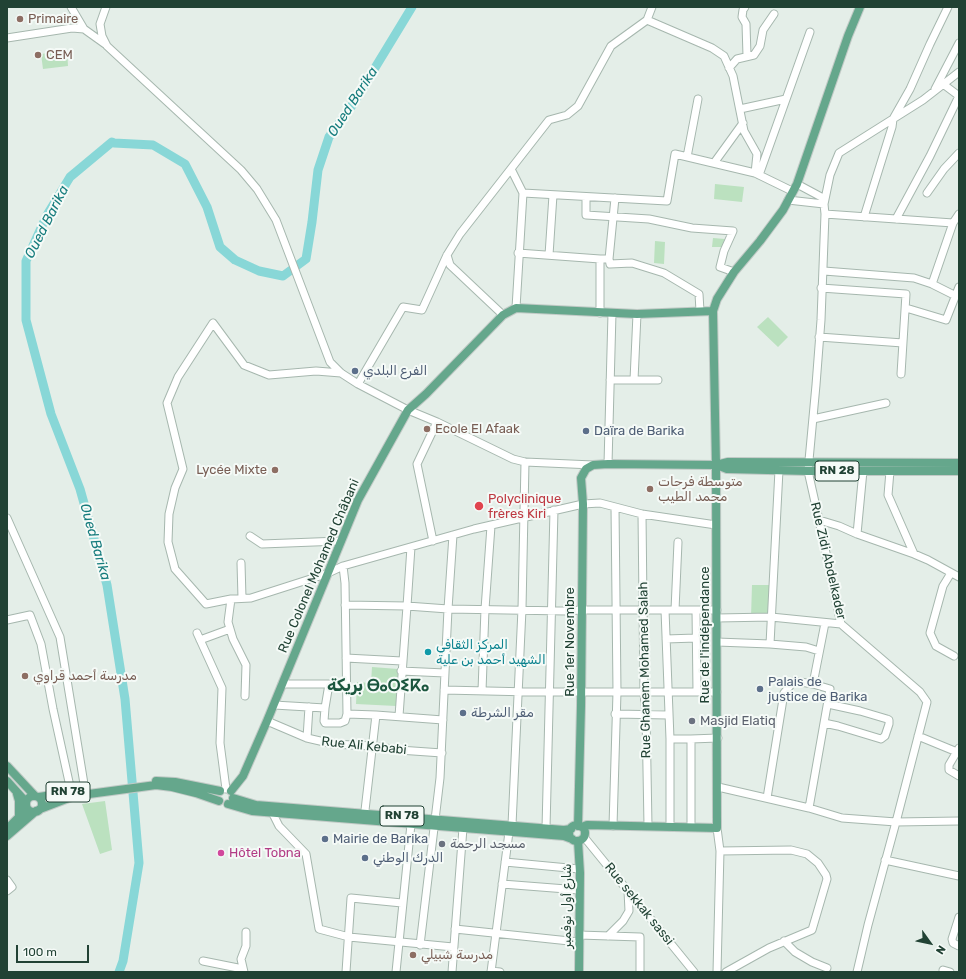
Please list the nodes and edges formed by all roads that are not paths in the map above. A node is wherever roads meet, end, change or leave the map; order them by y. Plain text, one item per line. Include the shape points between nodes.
1 (70, 7) edge
2 (106, 7) edge
3 (652, 7) edge
4 (745, 7) edge
5 (860, 7) edge
6 (948, 7) edge
7 (774, 14) dead end
8 (647, 20) junction
9 (84, 29) junction
10 (810, 32) dead end
11 (7, 38) edge
12 (959, 43) edge
13 (107, 46) junction
14 (748, 56) junction
15 (729, 68) junction
16 (959, 72) edge
17 (943, 84) junction
18 (934, 91) junction
19 (959, 96) edge
20 (698, 99) dead end
21 (786, 99) junction
22 (740, 109) junction
23 (893, 119) junction
24 (743, 123) junction
25 (959, 153) edge
26 (687, 157) junction
27 (714, 163) junction
28 (511, 169) junction
29 (757, 174) junction
30 (794, 187) junction
31 (523, 193) junction
32 (927, 193) dead end
33 (553, 195) junction
34 (586, 197) junction
35 (615, 198) junction
36 (788, 200) junction
37 (825, 201) junction
38 (826, 214) junction
39 (613, 217) junction
40 (864, 217) junction
41 (896, 219) junction
42 (957, 219) edge
43 (518, 253) junction
44 (447, 255) junction
45 (549, 255) junction
46 (600, 259) junction
47 (610, 259) junction
48 (824, 271) junction
49 (734, 272) junction
50 (932, 284) junction
51 (959, 287) edge
52 (821, 288) junction
53 (956, 296) junction
54 (516, 308) junction
55 (906, 308) junction
56 (700, 311) junction
57 (712, 312) junction
58 (600, 313) junction
59 (612, 313) junction
60 (637, 314) junction
61 (503, 315) junction
62 (819, 338) junction
63 (903, 343) junction
64 (341, 373) junction
65 (901, 374) dead end
66 (610, 380) junction
67 (634, 380) junction
68 (658, 380) dead end
69 (358, 384) junction
70 (886, 404) dead end
71 (408, 410) junction
72 (813, 419) junction
73 (437, 422) junction
74 (525, 462) junction
75 (809, 462) junction
76 (959, 463) edge
77 (608, 464) junction
78 (593, 465) junction
79 (716, 465) junction
80 (778, 470) junction
81 (808, 471) junction
82 (863, 471) junction
83 (890, 471) junction
84 (959, 471) edge
85 (583, 504) junction
86 (615, 507) junction
87 (554, 510) junction
88 (642, 514) junction
89 (7, 518) edge
90 (524, 518) junction
91 (819, 520) junction
92 (716, 525) junction
93 (491, 526) junction
94 (857, 534) junction
95 (453, 535) junction
96 (250, 536) dead end
97 (340, 541) junction
98 (433, 541) junction
99 (678, 542) dead end
100 (411, 547) junction
101 (914, 554) junction
102 (241, 563) dead end
103 (343, 566) junction
104 (950, 573) junction
105 (326, 574) junction
106 (959, 577) edge
107 (242, 598) junction
108 (231, 599) junction
109 (346, 604) junction
110 (407, 606) junction
111 (448, 609) junction
112 (485, 609) junction
113 (522, 610) junction
114 (552, 610) junction
115 (581, 610) junction
116 (616, 610) junction
117 (644, 610) junction
118 (665, 610) junction
119 (675, 610) junction
120 (696, 610) junction
121 (717, 614) junction
122 (771, 616) junction
123 (7, 620) edge
124 (825, 623) junction
125 (841, 624) junction
126 (230, 629) junction
127 (696, 638) junction
128 (666, 639) junction
129 (717, 642) junction
130 (770, 644) junction
131 (819, 650) junction
132 (954, 656) dead end
133 (346, 658) junction
134 (402, 662) junction
135 (401, 671) junction
136 (445, 673) junction
137 (282, 684) junction
138 (329, 684) junction
139 (347, 684) junction
140 (813, 684) junction
141 (444, 690) junction
142 (482, 691) junction
143 (517, 692) junction
144 (550, 692) junction
145 (616, 692) junction
146 (667, 692) junction
147 (697, 692) junction
148 (717, 692) junction
149 (581, 693) junction
150 (644, 693) junction
151 (245, 696) dead end
152 (828, 704) junction
153 (274, 705) junction
154 (309, 707) junction
155 (325, 708) junction
156 (347, 714) junction
157 (615, 714) junction
158 (646, 714) junction
159 (376, 715) junction
160 (668, 715) junction
161 (399, 716) junction
162 (443, 720) junction
163 (267, 721) junction
164 (824, 723) junction
165 (918, 736) junction
166 (307, 738) junction
167 (718, 738) junction
168 (670, 739) junction
169 (691, 739) junction
170 (372, 746) junction
171 (958, 750) edge
172 (442, 753) junction
173 (7, 766) edge
174 (959, 776) edge
175 (7, 781) edge
176 (156, 783) junction
177 (718, 787) junction
178 (85, 790) junction
179 (98, 790) junction
180 (16, 792) junction
181 (71, 792) junction
182 (228, 795) junction
183 (36, 796) junction
184 (767, 798) junction
185 (26, 806) junction
186 (808, 808) junction
187 (38, 810) junction
188 (272, 812) junction
189 (365, 817) junction
190 (19, 818) junction
191 (959, 821) edge
192 (434, 822) junction
193 (896, 822) junction
194 (411, 824) junction
195 (614, 826) junction
196 (648, 826) junction
197 (577, 827) junction
198 (670, 827) junction
199 (692, 827) junction
200 (463, 828) junction
201 (546, 828) junction
202 (718, 828) junction
203 (7, 829) edge
204 (510, 829) junction
205 (7, 836) edge
206 (578, 839) junction
207 (720, 851) junction
208 (885, 860) junction
209 (505, 862) junction
210 (579, 869) junction
211 (959, 876) edge
212 (7, 880) edge
213 (502, 884) junction
214 (580, 890) junction
215 (7, 891) edge
216 (628, 891) junction
217 (402, 903) junction
218 (959, 917) edge
219 (455, 929) junction
220 (246, 932) dead end
221 (495, 934) junction
222 (608, 936) junction
223 (349, 937) junction
224 (579, 939) junction
225 (784, 941) junction
226 (399, 942) junction
227 (420, 945) junction
228 (959, 946) edge
229 (454, 948) junction
230 (203, 961) dead end
231 (827, 968) dead end
232 (226, 969) edge
233 (244, 970) edge
234 (491, 971) edge
235 (346, 972) edge
236 (396, 972) edge
237 (452, 972) edge
238 (500, 972) edge
239 (579, 972) edge
240 (640, 972) edge
241 (694, 972) edge
242 (717, 972) edge
243 (726, 972) edge
244 (857, 972) edge

1 - 9 street
2 - 13 street via 100,24
3 - 8 street
4 - 14 street via 742,17 746,24
5 - 30 main road
6 - 23 street via 910,89
7 - 14 street via 763,30 760,46 754,55
8 - 15 street via 712,48 724,56
8 - 28 street via 611,46 578,106 567,115 549,120
9 - 11 street via 72,28
9 - 13 street
10 - 21 street
12 - 18 street
13 - 64 street via 242,170 257,189 276,220 330,362
14 - 15 street via 737,59
15 - 22 street
16 - 17 street
17 - 18 street
17 - 19 street
18 - 23 street
19 - 41 street
20 - 26 street
21 - 22 street
21 - 29 street
22 - 24 street
23 - 37 street via 840,153 830,175
23 - 40 street
24 - 27 street
24 - 29 street via 744,131 757,154
25 - 32 street
26 - 27 street
26 - 35 street via 675,154 667,201
27 - 29 street
28 - 31 street
28 - 44 street via 460,234
29 - 30 street
30 - 36 main road
30 - 37 street
31 - 33 street
31 - 43 street
33 - 34 street
33 - 45 street
34 - 35 street
34 - 39 street via 586,215
35 - 39 street
36 - 37 street
36 - 49 main road
37 - 38 street, Rue Zidi Abdelkader
38 - 40 street
38 - 48 street, Rue Zidi Abdelkader
39 - 47 street
39 - 49 street via 649,219 692,228 733,231 720,267
40 - 41 street
41 - 42 street
42 - 50 street
43 - 45 street
43 - 54 street
44 - 61 street via 450,265
44 - 69 street via 422,310 402,307
45 - 46 street
46 - 47 street
46 - 58 street
47 - 56 street via 610,264 632,263 664,273 699,294
48 - 50 street via 914,278
48 - 52 street, Rue Zidi Abdelkader
49 - 57 main road
50 - 53 street
51 - 53 street
52 - 55 street via 906,294
52 - 62 street, Rue Zidi Abdelkader
53 - 55 street via 946,320
54 - 58 main road
54 - 61 main road, Rue Colonel Mohamed Châbani
55 - 63 street
56 - 57 main road
56 - 60 main road
57 - 79 main road, Rue de l'indépendance
58 - 59 main road
59 - 60 main road
59 - 66 street
60 - 67 street
61 - 71 main road, Rue Colonel Mohamed Châbani
62 - 63 street
62 - 72 street, Rue Zidi Abdelkader
63 - 65 street
64 - 69 street
64 - 108 street via 316,371 269,375 244,365 213,323 178,377 167,403 183,469 169,514 168,542 175,569 206,604
66 - 67 street
66 - 77 street
67 - 68 street
69 - 71 street
70 - 72 street
71 - 73 street
71 - 97 main road, Rue Colonel Mohamed Châbani via 358,500
72 - 75 street, Rue Zidi Abdelkader
73 - 74 street via 513,459
73 - 98 street via 417,464
74 - 78 street
74 - 90 street
75 - 76 main road, RN 28
75 - 79 main road, RN 28 via 728,462
75 - 81 street, Rue Zidi Abdelkader
77 - 78 main road, RN 28
77 - 79 main road, RN 28
78 - 85 main road, Rue 1er Novembre via 586,469 581,478
79 - 80 main road, RN 28 via 727,469
79 - 92 main road, Rue de l'indépendance
80 - 81 main road, RN 28
80 - 122 street
81 - 82 main road, RN 28
81 - 91 street, Rue Zidi Abdelkader
82 - 83 main road, RN 28
82 - 94 street
83 - 84 main road, RN 28
83 - 101 street via 888,495
85 - 86 street via 600,503
85 - 87 street
85 - 115 main road, Rue 1er Novembre
86 - 88 street
86 - 116 street
87 - 90 street
87 - 114 street
88 - 92 street
88 - 117 street, Rue Ghanem Mohamed Salah
89 - 178 street via 60,637
90 - 93 street
90 - 113 street
91 - 94 street
91 - 125 street, Rue Zidi Abdelkader
92 - 121 main road, Rue de l'indépendance
93 - 95 street
93 - 112 street
94 - 101 street
95 - 98 street
95 - 111 street
96 - 97 street via 262,544
97 - 105 main road, Rue Colonel Mohamed Châbani
98 - 100 street
99 - 119 street
100 - 103 street
100 - 110 street
101 - 104 street
102 - 107 street
103 - 105 street
103 - 109 street
104 - 106 street
104 - 132 street via 943,586 930,633 936,646
105 - 107 street via 251,598
105 - 137 main road, Rue Colonel Mohamed Châbani
107 - 108 street
108 - 126 street via 228,622
109 - 110 street
109 - 133 street
110 - 111 street
110 - 134 street
111 - 112 street
111 - 136 street
112 - 113 street
112 - 142 street
113 - 114 street
113 - 143 street
114 - 115 street
114 - 144 street
115 - 116 street
115 - 149 main road, Rue 1er Novembre
116 - 117 street
116 - 145 street
117 - 118 street
117 - 150 street, Rue Ghanem Mohamed Salah
118 - 119 street
118 - 128 street
119 - 120 street
120 - 121 street
120 - 127 street
121 - 122 street
121 - 129 main road, Rue de l'indépendance
122 - 124 street
122 - 130 street
123 - 181 street via 30,615 42,644
124 - 125 street
124 - 131 street
125 - 165 street, Rue Zidi Abdelkader via 920,692 927,702
126 - 151 street via 246,665
126 - 182 street via 199,637 222,688 220,743
127 - 128 street
127 - 147 street
128 - 146 street
129 - 130 street
129 - 148 main road, Rue de l'indépendance
130 - 131 street
131 - 140 street
133 - 134 street
133 - 139 street
134 - 135 street
135 - 136 street
135 - 161 street
136 - 141 street
137 - 138 street
137 - 153 main road, Rue Colonel Mohamed Châbani
138 - 139 street
138 - 155 street
139 - 156 street
140 - 152 street via 830,689
140 - 184 street via 794,681 784,693
141 - 142 street
141 - 162 street
142 - 143 street
143 - 144 street
143 - 204 street
144 - 149 street
144 - 201 street
145 - 149 street
145 - 150 street
145 - 157 street
146 - 147 street
146 - 150 street
146 - 160 street
147 - 148 street
148 - 167 main road, Rue de l'indépendance
149 - 197 main road, Rue 1er Novembre
150 - 158 street, Rue Ghanem Mohamed Salah
152 - 164 street
152 - 164 street via 887,719 889,724 885,736 881,739
153 - 154 street
153 - 163 main road, Rue Colonel Mohamed Châbani
154 - 155 street
154 - 166 street
155 - 156 street via 325,723 343,723
156 - 159 street
157 - 158 street
157 - 195 street
158 - 160 street
158 - 196 street, Rue Ghanem Mohamed Salah
159 - 161 street
159 - 170 street
160 - 168 street
161 - 162 street
162 - 172 street
163 - 166 street, Rue Ali Kebabi
163 - 182 main road, Rue Colonel Mohamed Châbani via 243,776
164 - 186 street
165 - 171 street
165 - 193 street, Rue Zidi Abdelkader
166 - 170 street, Rue Ali Kebabi via 333,744
167 - 169 street
167 - 177 main road, Rue de l'indépendance
168 - 169 street
168 - 198 street
169 - 199 street
170 - 172 street, Rue Ali Kebabi
170 - 189 street
171 - 174 street via 949,765 949,770
172 - 192 street
173 - 183 main road, RN 78
175 - 180 main road
176 - 179 main road, RN 78
176 - 182 main road, RN 78 via 176,782
176 - 182 main road via 223,804
177 - 184 street
177 - 202 main road, Rue de l'indépendance
178 - 179 main road, RN 78
178 - 181 main road, RN 78
179 - 187 main road
180 - 185 main road
180 - 190 main road
181 - 183 main road, RN 78
182 - 188 main road via 252,811
182 - 189 main road, RN 78 via 256,804
183 - 185 main road via 30,796
183 - 187 main road via 42,804
184 - 186 street
185 - 187 main road via 32,812
185 - 190 main road
186 - 193 street via 842,818
187 - 205 main road
188 - 189 main road
188 - 223 street via 279,826 306,854 320,929
189 - 192 main road, RN 78
189 - 194 main road
190 - 203 main road
191 - 193 street
192 - 194 main road
192 - 200 main road
192 - 204 main road, RN 78
192 - 227 street
193 - 208 street, Rue Zidi Abdelkader
194 - 217 street
195 - 196 main road
195 - 197 main road
196 - 198 main road
197 - 201 main road, RN 78 via 564,830
197 - 206 main road via 570,834
197 - 206 main road via 585,832
198 - 199 main road
199 - 202 main road
200 - 204 main road
200 - 219 street
201 - 204 main road, RN 78
202 - 207 street, Rue de l'indépendance
204 - 206 main road
204 - 209 street
206 - 210 main road, شارع أول نوفمبر
206 - 216 street, Rue sekkak sassi
207 - 225 street via 791,850 807,854 826,875 812,930
207 - 242 street, Rue de l'indépendance
208 - 211 street
208 - 244 street, Rue Zidi Abdelkader
209 - 210 street
209 - 213 street
210 - 214 main road, شارع أول نوفمبر
212 - 215 street via 12,886
213 - 214 street
213 - 221 street
214 - 224 main road, شارع أول نوفمبر
216 - 222 street via 629,911
216 - 241 street, Rue sekkak sassi
217 - 223 street via 351,898
217 - 226 street
218 - 228 street via 952,939 953,943
219 - 221 street
219 - 229 street
220 - 233 street via 246,946 240,959
221 - 224 street
221 - 234 street
222 - 224 street
222 - 240 street via 640,937
223 - 226 street
223 - 235 street
224 - 239 main road, شارع أول نوفمبر
225 - 231 street via 795,952
225 - 243 street
226 - 227 street
226 - 236 street
227 - 229 street
229 - 237 street
230 - 232 street
232 - 233 street
234 - 238 street

